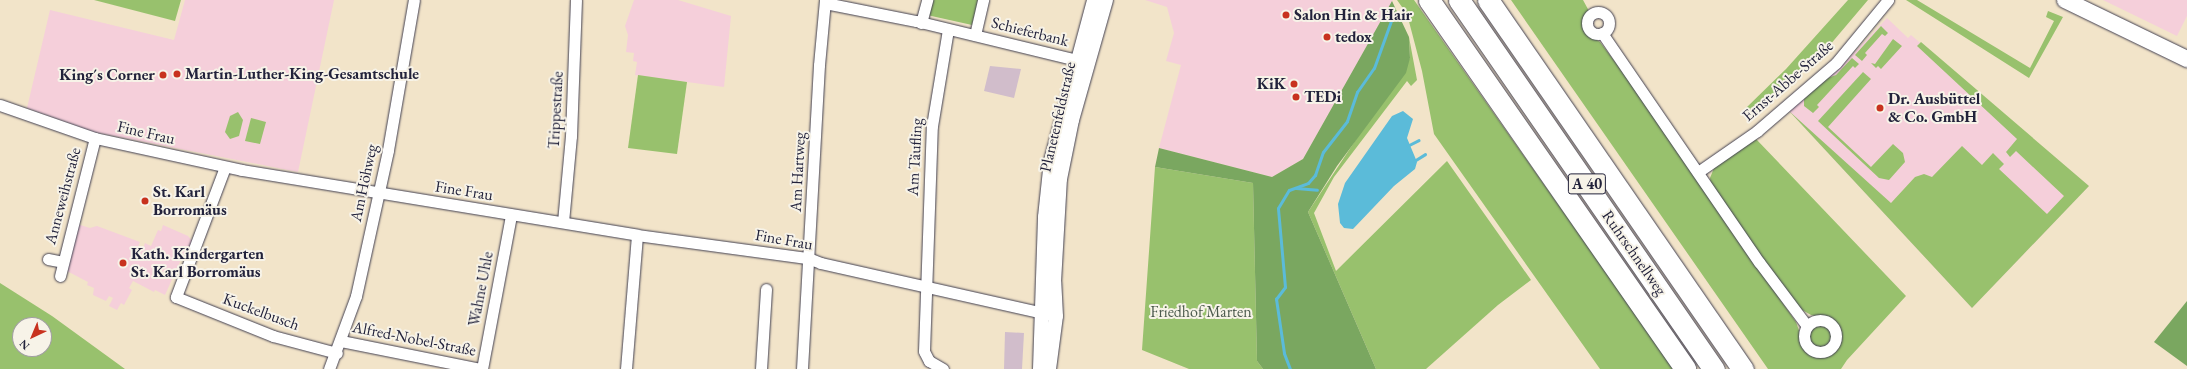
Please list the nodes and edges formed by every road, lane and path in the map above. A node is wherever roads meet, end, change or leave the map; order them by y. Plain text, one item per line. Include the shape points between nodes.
1 (414, 0) edge
2 (576, 0) edge
3 (927, 0) edge
4 (983, 0) edge
5 (1094, 0) edge
6 (1106, 0) edge
7 (1429, 0) edge
8 (1458, 0) edge
9 (1488, 0) edge
10 (1888, 0) edge
11 (2065, 0) edge
12 (825, 2) edge
13 (921, 23) junction
14 (948, 29) junction
15 (1602, 33) dead end
16 (975, 35) junction
17 (2187, 59) edge
18 (1077, 60) junction
19 (0, 105) edge
20 (95, 138) junction
21 (225, 167) junction
22 (1698, 172) junction
23 (379, 194) junction
24 (511, 215) junction
25 (562, 222) junction
26 (637, 235) junction
27 (808, 258) junction
28 (48, 259) dead end
29 (63, 262) junction
30 (60, 276) dead end
31 (927, 288) junction
32 (766, 289) dead end
33 (1042, 314) junction
34 (1056, 316) junction
35 (1807, 326) dead end
36 (341, 341) junction
37 (337, 353) junction
38 (329, 369) edge
39 (482, 369) edge
40 (626, 369) edge
41 (761, 369) edge
42 (802, 369) edge
43 (943, 369) edge
44 (1040, 369) edge
45 (1049, 369) edge
46 (1685, 369) edge
47 (1714, 369) edge
48 (1743, 369) edge

1 - 23 street, Am Höhweg
2 - 25 street, Trippestraße via 571,136
3 - 13 street
4 - 16 street, Schieferbank
5 - 18 street, Planetenfeldstraße
6 - 34 street, Planetenfeldstraße via 1072,120 1060,179 1054,282
7 - 46 highway
8 - 47 highway, Ruhrschnellweg / A 40
9 - 48 highway, Ruhrschnellweg / A 40
10 - 22 street, Ernst-Abbe-Straße via 1836,63 1757,131
11 - 17 main road
12 - 13 street, Schieferbank
12 - 27 street, Am Hartweg
13 - 14 street, Schieferbank
14 - 16 street, Schieferbank
14 - 31 street, Am Täufling via 932,126
15 - 22 street
16 - 18 street, Schieferbank
18 - 33 street, Planetenfeldstraße via 1048,182
19 - 20 street, Fine Frau
20 - 21 street, Fine Frau
20 - 29 street, Anneweihstraße
21 - 23 street, Fine Frau
21 - 37 street, Kuckelbusch via 176,297 273,336
22 - 35 street
23 - 24 street, Fine Frau
23 - 36 street, Am Höhweg via 356,296
24 - 25 street, Fine Frau
24 - 39 street, Wahne Uhle
25 - 26 street, Fine Frau
26 - 27 street, Fine Frau
26 - 40 street
27 - 31 street, Fine Frau
27 - 42 street, Am Hartweg
28 - 29 street, Anneweihstraße
29 - 30 street, Anneweihstraße
31 - 33 street, Fine Frau
31 - 43 street via 924,351 929,361
32 - 41 street
33 - 34 street
33 - 44 street, Planetenfeldstraße
34 - 45 street, Planetenfeldstraße
36 - 37 street, Am Höhweg
36 - 39 street, Alfred-Nobel-Straße
37 - 38 street, Am Höhweg

